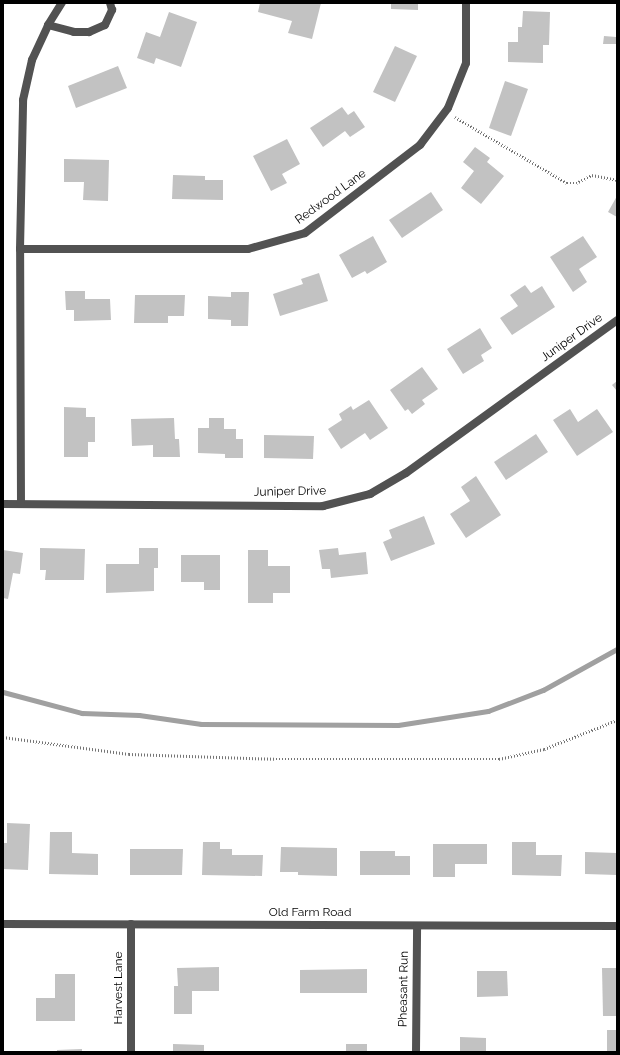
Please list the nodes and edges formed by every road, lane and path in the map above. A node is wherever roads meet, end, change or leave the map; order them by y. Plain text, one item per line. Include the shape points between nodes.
1 (62, 3) edge
2 (110, 3) edge
3 (466, 3) edge
4 (48, 25) junction
5 (446, 111) junction
6 (617, 180) edge
7 (20, 249) junction
8 (617, 320) edge
9 (3, 504) edge
10 (21, 504) junction
11 (617, 720) edge
12 (3, 737) edge
13 (3, 924) edge
14 (131, 924) junction
15 (417, 926) junction
16 (617, 926) edge
17 (131, 1052) edge
18 (416, 1052) edge

1 - 4 street
2 - 4 street via 112,10 105,25 89,32 74,32
3 - 5 street, Redwood Lane via 466,63
4 - 7 street via 32,60 23,100
5 - 6 path via 567,183 576,183 592,175
5 - 7 street, Redwood Lane via 420,145 305,234 248,249
7 - 10 street
8 - 10 street, Juniper Drive via 406,473 370,494 323,506
9 - 10 street, Juniper Drive
11 - 12 path via 544,749 499,759 276,759 129,754
13 - 14 street, Old Farm Road
14 - 15 street, Old Farm Road
14 - 17 street, Harvest Lane
15 - 16 street, Old Farm Road
15 - 18 street, Pheasant Run

